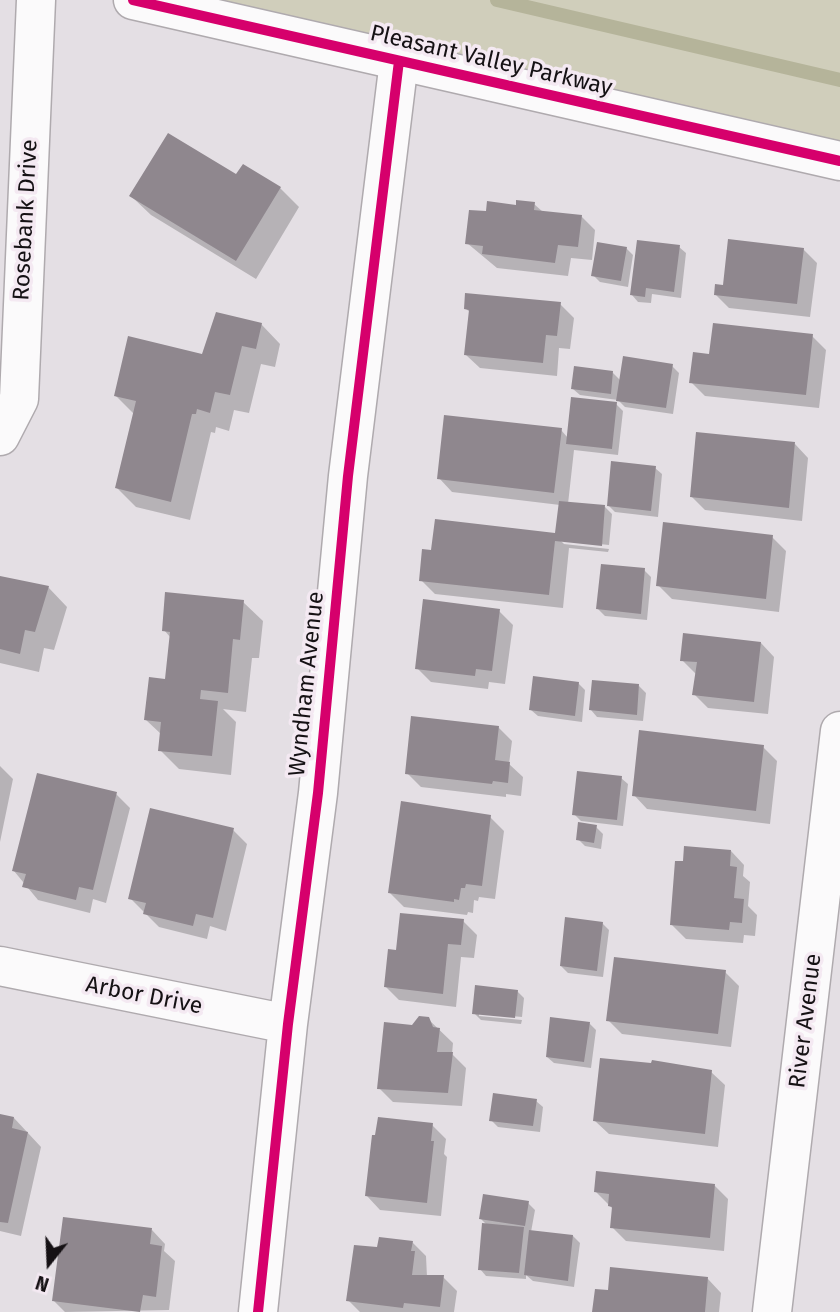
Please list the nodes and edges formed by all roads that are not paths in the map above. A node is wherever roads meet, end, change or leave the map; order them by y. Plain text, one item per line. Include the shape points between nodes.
1 (36, 0) edge
2 (133, 0) edge
3 (399, 61) junction
4 (840, 161) edge
5 (0, 436) edge
6 (840, 731) edge
7 (0, 966) edge
8 (288, 1024) junction
9 (258, 1312) edge
10 (772, 1312) edge

1 - 5 street, Rosebank Drive via 19,399
2 - 3 street, Pleasant Valley Parkway
3 - 4 street, Pleasant Valley Parkway
3 - 8 street, Wyndham Avenue
6 - 10 street, River Avenue
7 - 8 street, Arbor Drive
8 - 9 street, Wyndham Avenue

